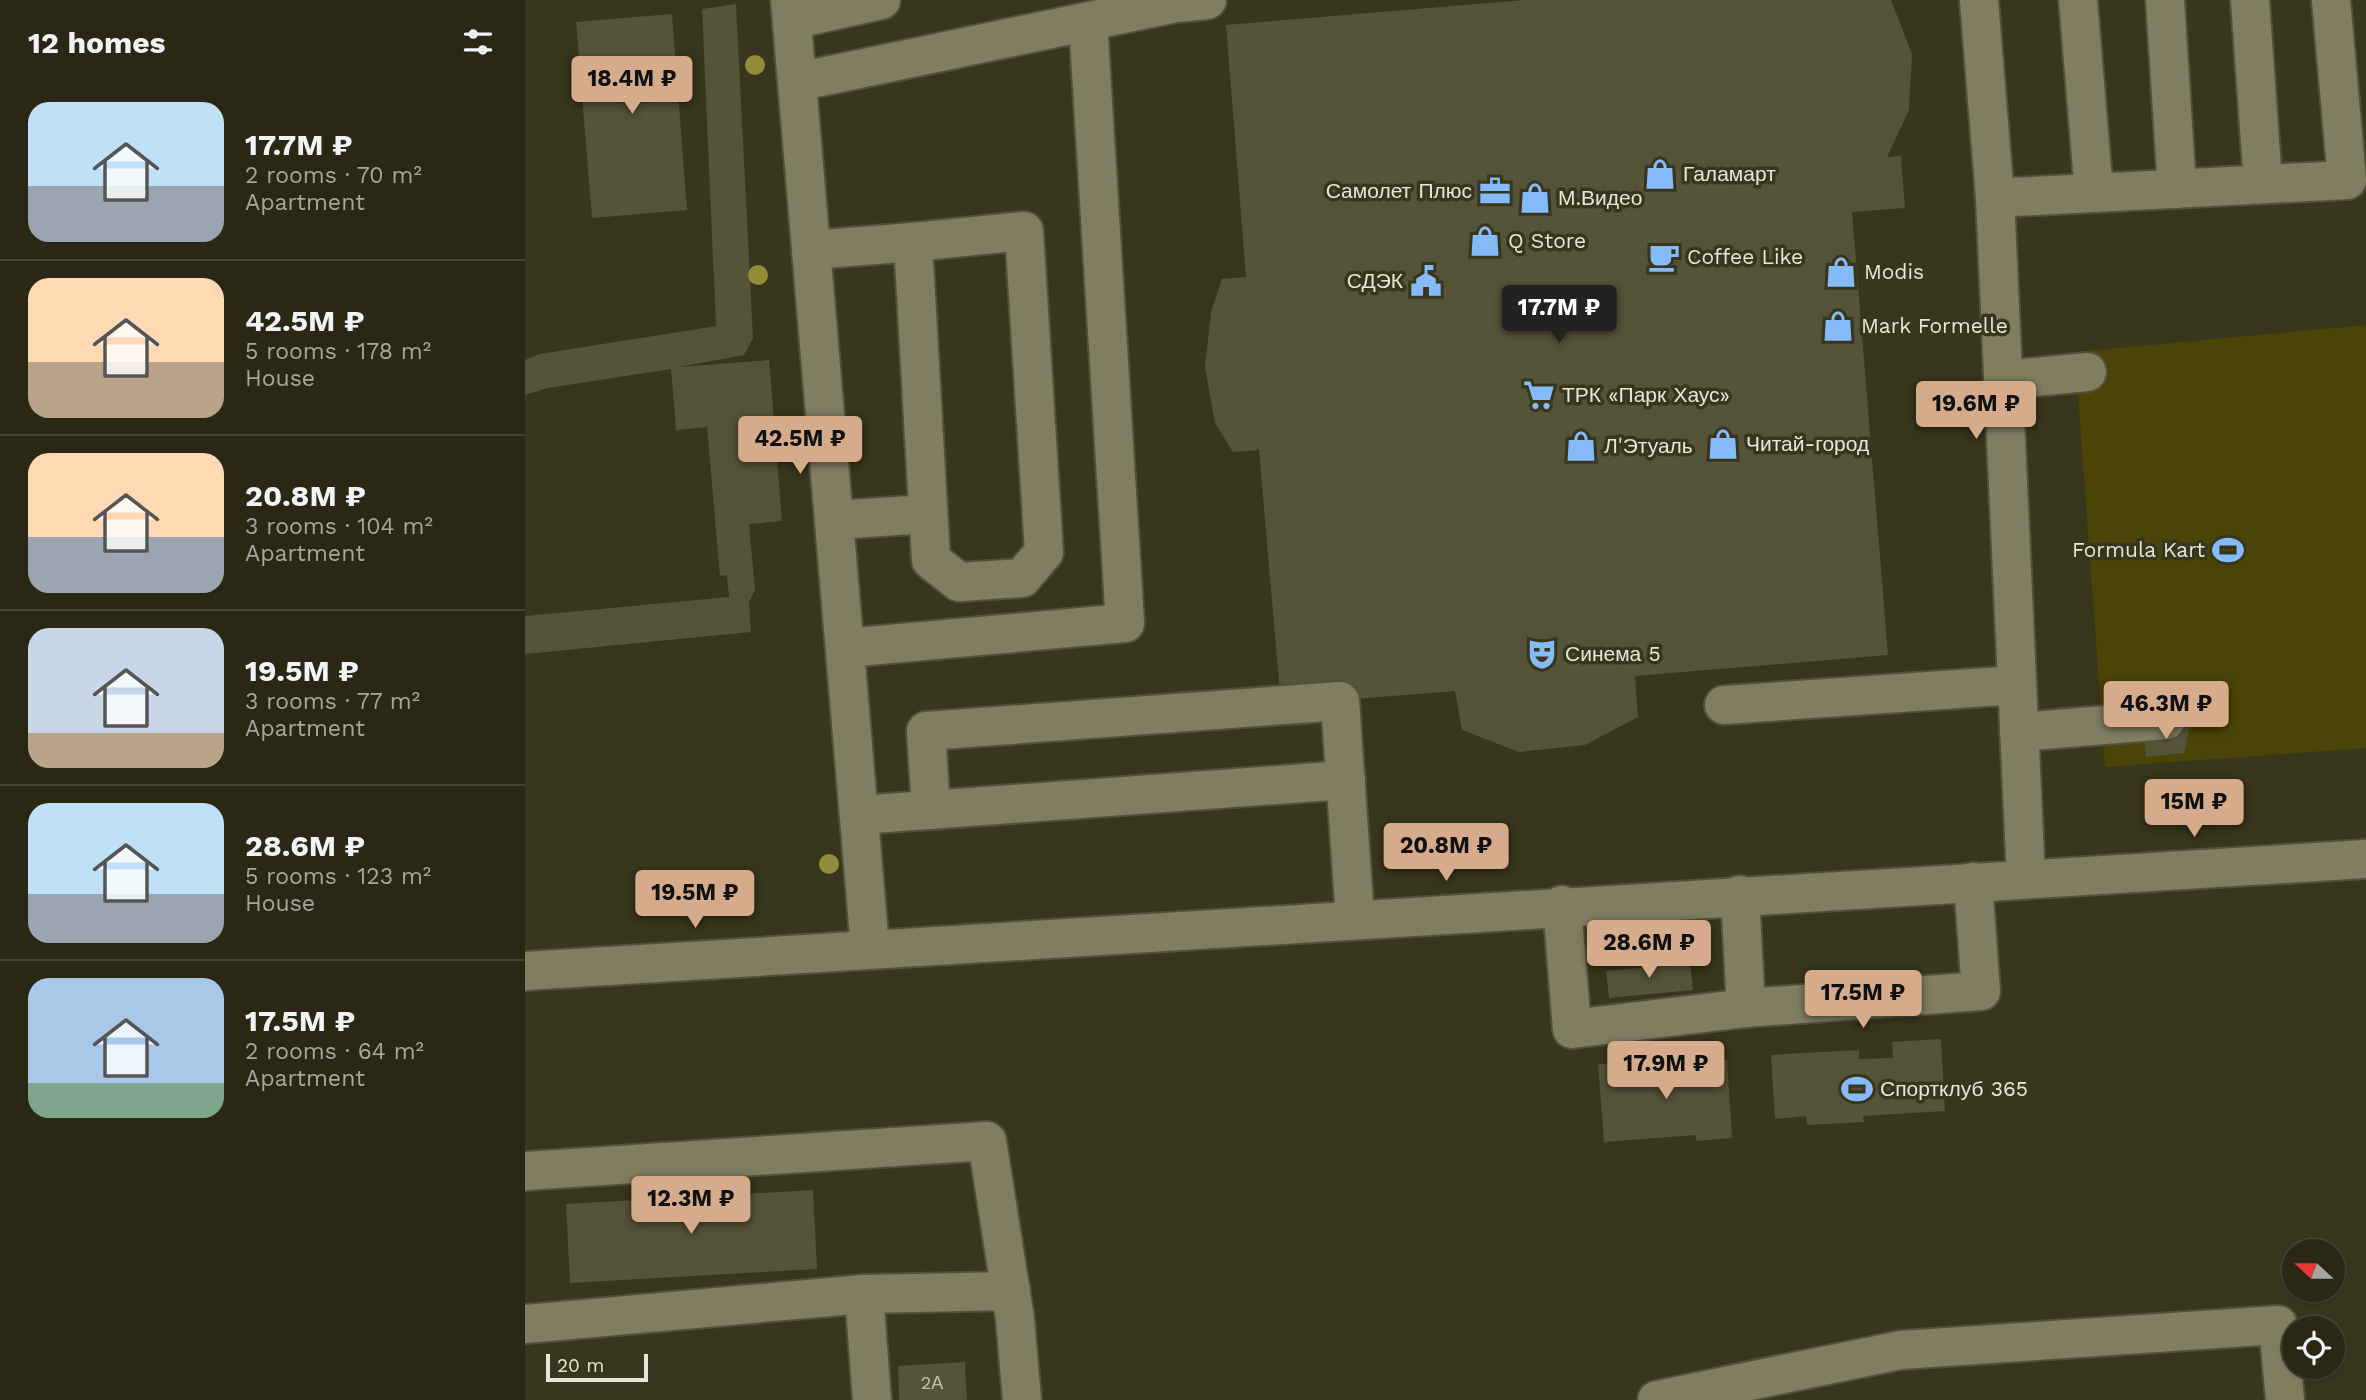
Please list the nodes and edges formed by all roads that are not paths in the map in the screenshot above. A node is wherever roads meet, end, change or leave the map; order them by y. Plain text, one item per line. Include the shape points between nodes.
1 (881, 0) edge
2 (1979, 0) edge
3 (2078, 0) edge
4 (2165, 0) edge
5 (2250, 0) edge
6 (2332, 0) edge
7 (1186, 1) edge
8 (791, 10) edge
9 (1088, 22) junction
10 (797, 82) junction
11 (2263, 184) junction
12 (2178, 189) junction
13 (2094, 193) junction
14 (1996, 198) junction
15 (913, 242) junction
16 (811, 250) junction
17 (2087, 372) dead end
18 (2003, 380) junction
19 (928, 514) junction
20 (834, 520) junction
21 (845, 648) junction
22 (2017, 685) junction
23 (1724, 705) dead end
24 (2165, 720) dead end
25 (2019, 732) junction
26 (1346, 780) junction
27 (931, 810) junction
28 (859, 815) junction
29 (2366, 859) edge
30 (2027, 879) junction
31 (1973, 882) junction
32 (1740, 895) junction
33 (1563, 905) junction
34 (1356, 918) junction
35 (870, 948) junction
36 (525, 971) edge
37 (1746, 1009) junction
38 (525, 1171) edge
39 (1011, 1291) junction
40 (864, 1294) junction
41 (525, 1324) edge
42 (872, 1400) edge
43 (1022, 1400) edge
44 (1657, 1400) edge
45 (2285, 1400) edge

1 - 8 street
2 - 14 street
3 - 13 street
4 - 12 street
5 - 11 street
6 - 11 street via 2347,180
7 - 9 street
8 - 10 street
9 - 10 street
9 - 21 street via 1125,623
10 - 16 street
11 - 12 street
12 - 13 street
13 - 14 street
14 - 18 street
15 - 16 street
15 - 19 street
15 - 19 street via 1024,231 1044,552 1022,578 959,582 931,560
16 - 20 street
17 - 18 street
18 - 22 street
19 - 20 street
20 - 21 street
21 - 28 street
22 - 23 street
22 - 25 street
24 - 25 street
25 - 30 street
26 - 27 street
26 - 27 street via 1340,701 926,731
26 - 34 street
27 - 28 street
28 - 35 street
29 - 30 street
30 - 31 street
31 - 32 street
31 - 37 street via 1981,991
32 - 33 street
32 - 37 street
33 - 34 street
33 - 37 street via 1572,1029
34 - 35 street
35 - 36 street
38 - 39 street via 987,1141
39 - 40 street
39 - 43 street
40 - 41 street
40 - 42 street
44 - 45 street via 1901,1350 2278,1325

